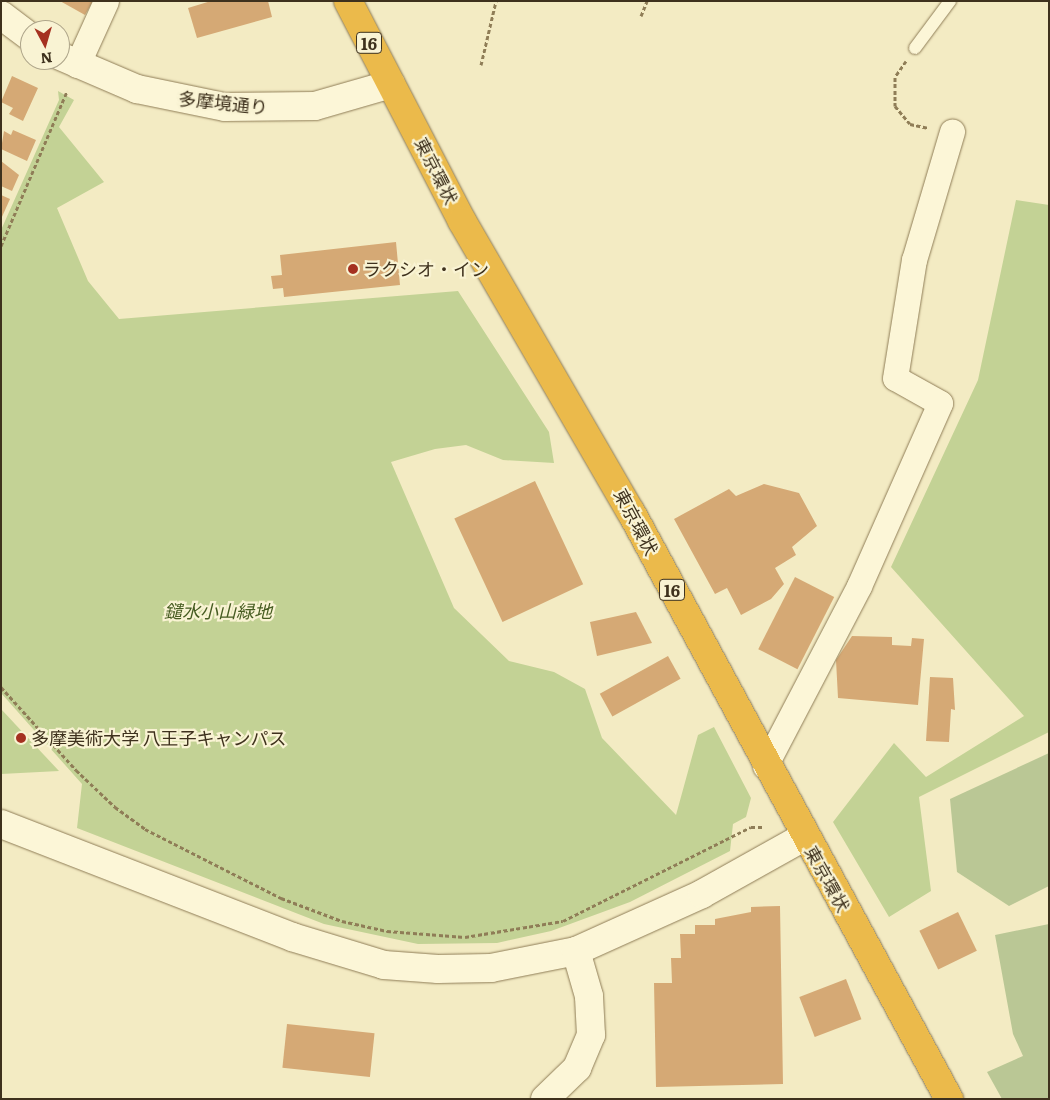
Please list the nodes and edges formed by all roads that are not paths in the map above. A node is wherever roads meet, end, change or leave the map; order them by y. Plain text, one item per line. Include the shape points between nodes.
1 (106, 1) edge
2 (348, 1) edge
3 (950, 1) edge
4 (1, 15) edge
5 (20, 29) edge
6 (915, 48) road end
7 (70, 58) edge
8 (70, 60) edge
9 (391, 84) junction
10 (952, 132) road end
11 (765, 766) junction
12 (1, 824) edge
13 (804, 837) junction
14 (576, 951) junction
15 (545, 1099) edge
16 (949, 1099) edge

1 - 7 street
2 - 9 highway, 東京環状 / 16
3 - 6 lane
4 - 5 street
8 - 9 street, 多摩境通り via 162,96 243,108 315,106
9 - 11 highway, 東京環状 / 16 via 462,220 631,512
10 - 11 street via 914,260 895,378 940,403 859,586
11 - 13 highway, 東京環状 / 16
12 - 14 street via 292,937 384,965 491,968
13 - 14 street via 702,894
13 - 16 highway, 東京環状 / 16
14 - 15 street via 589,996 591,1035 577,1068

